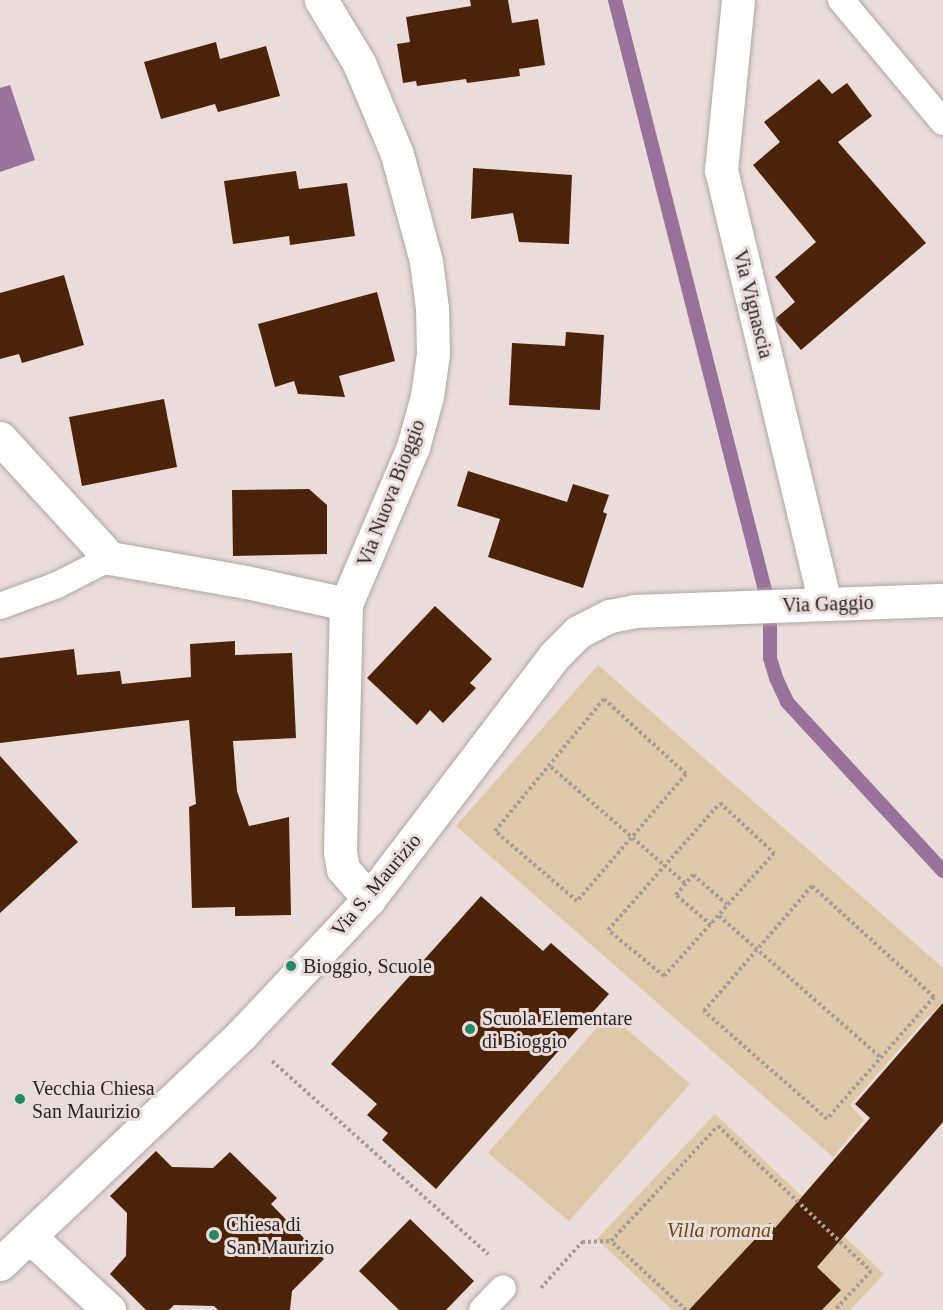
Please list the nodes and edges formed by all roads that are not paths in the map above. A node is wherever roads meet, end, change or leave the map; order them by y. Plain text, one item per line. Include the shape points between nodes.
1 (321, 0) edge
2 (738, 0) edge
3 (841, 0) edge
4 (943, 122) edge
5 (0, 438) edge
6 (110, 558) junction
7 (943, 600) edge
8 (346, 604) junction
9 (825, 604) junction
10 (0, 606) edge
11 (713, 609) joint
12 (369, 899) junction
13 (30, 1237) junction
14 (0, 1264) edge
15 (503, 1288) road end
16 (109, 1310) edge
17 (482, 1310) edge

1 - 8 street, Via Nuova Bioggio via 359,63 398,154 426,261 432,308 430,375 413,447
2 - 9 street, Via Vignascia via 721,170
3 - 4 lane
5 - 6 street
6 - 8 street
6 - 10 lane via 57,585
7 - 9 street, Via Gaggio
8 - 12 street via 340,852 343,868
9 - 11 street, Via Gaggio
11 - 12 street, Via S. Maurizio via 628,612 610,616 578,633 554,656
12 - 13 street, Via S. Maurizio via 242,1034
13 - 14 street, Via S. Maurizio
13 - 16 street
15 - 17 lane

